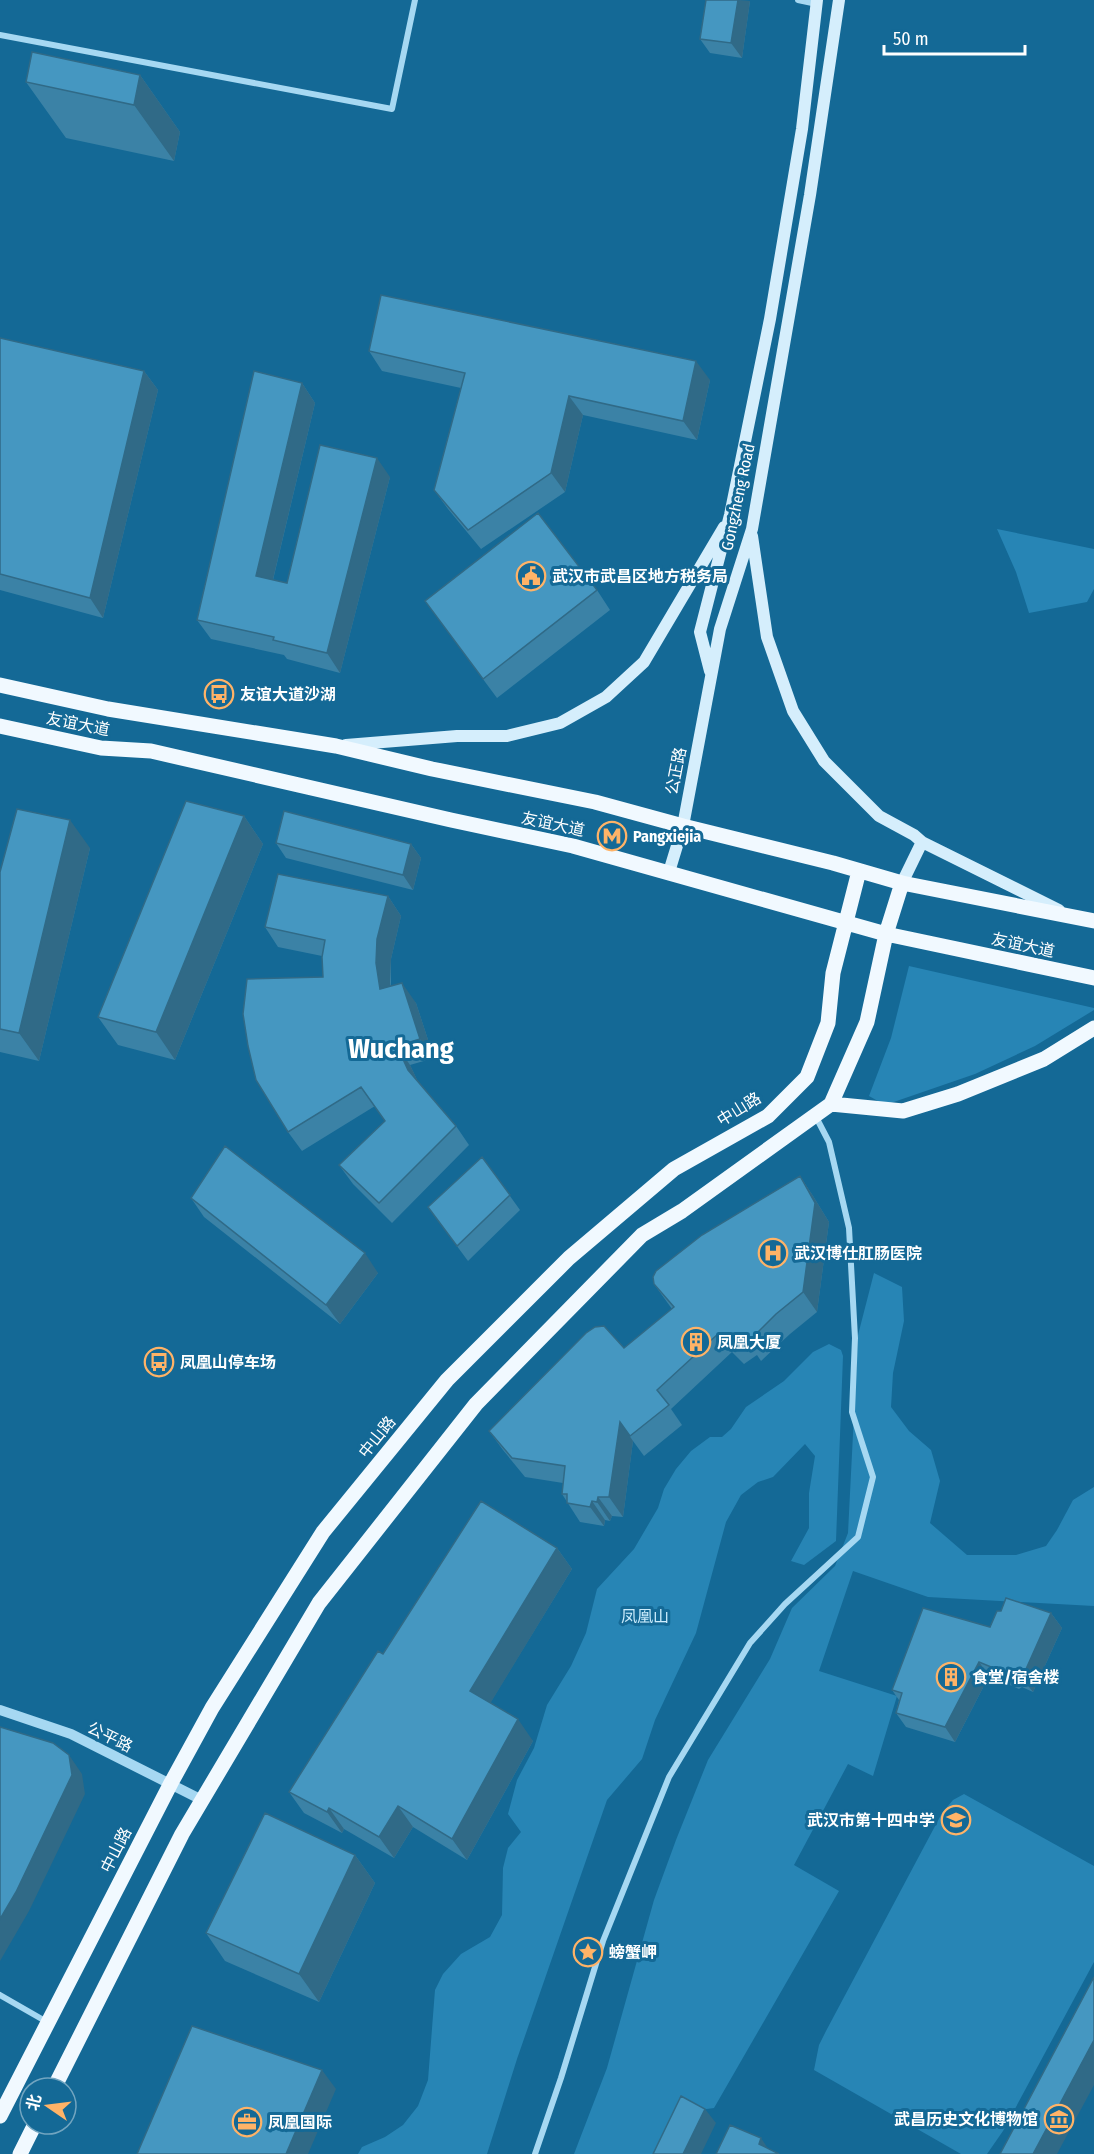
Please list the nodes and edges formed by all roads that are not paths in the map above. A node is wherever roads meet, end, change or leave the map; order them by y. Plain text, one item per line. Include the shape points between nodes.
1 (415, 0) edge
2 (798, 0) edge
3 (840, 0) edge
4 (817, 2) edge
5 (0, 35) edge
6 (730, 515) junction
7 (752, 530) junction
8 (711, 675) junction
9 (0, 685) edge
10 (0, 726) edge
11 (336, 746) junction
12 (683, 826) junction
13 (922, 842) junction
14 (859, 871) junction
15 (669, 872) junction
16 (902, 883) junction
17 (1071, 916) junction
18 (1094, 921) edge
19 (845, 922) junction
20 (886, 934) junction
21 (1094, 978) edge
22 (1094, 1028) edge
23 (831, 1104) junction
24 (816, 1116) junction
25 (0, 1710) edge
26 (171, 1783) junction
27 (202, 1800) junction
28 (0, 1995) edge
29 (47, 2022) junction
30 (60, 2076) edge
31 (5, 2098) edge
32 (0, 2116) edge
33 (29, 2136) edge
34 (20, 2154) edge
35 (535, 2154) edge

1 - 5 street via 392,109
2 - 4 street
3 - 7 main road, Gongzheng Road
4 - 6 main road, Gongzheng Road via 802,129 780,260
6 - 8 main road, Gongzheng Road via 700,632
6 - 11 main road via 644,662 606,697 561,723 507,736
7 - 8 main road, Gongzheng Road via 720,629
7 - 13 main road via 767,637 793,711 824,761 879,816
8 - 12 main road, 公正路
9 - 11 main road, 友谊大道 via 108,709
10 - 15 main road, 友谊大道 via 101,748 151,751 573,846
11 - 12 main road, 友谊大道 via 595,802
12 - 14 main road, 友谊大道
12 - 15 main road, 公正路
13 - 16 main road
13 - 17 main road
14 - 16 main road, 友谊大道
14 - 19 main road, 中山路
15 - 19 main road, 友谊大道
16 - 17 main road, 友谊大道
16 - 20 main road
17 - 18 main road, 友谊大道
19 - 20 main road, 友谊大道
19 - 26 main road, 中山路 via 833,973 828,1023 807,1077 768,1116 674,1168 569,1257 447,1380 323,1532 212,1708
20 - 21 main road, 友谊大道
20 - 23 main road via 867,1022
22 - 23 main road via 1044,1059 903,1111
23 - 24 main road
24 - 27 main road via 642,1235 476,1404 319,1603
24 - 35 street via 829,1142 849,1228 855,1338 852,1412 873,1477 858,1537 785,1604 750,1643 669,1777 603,1941
25 - 26 street, 公平路 via 71,1734
26 - 27 street, 公平路
26 - 29 main road, 中山路
27 - 30 main road
28 - 29 street
29 - 31 main road, 中山路
31 - 32 main road, 中山路
33 - 34 main road

